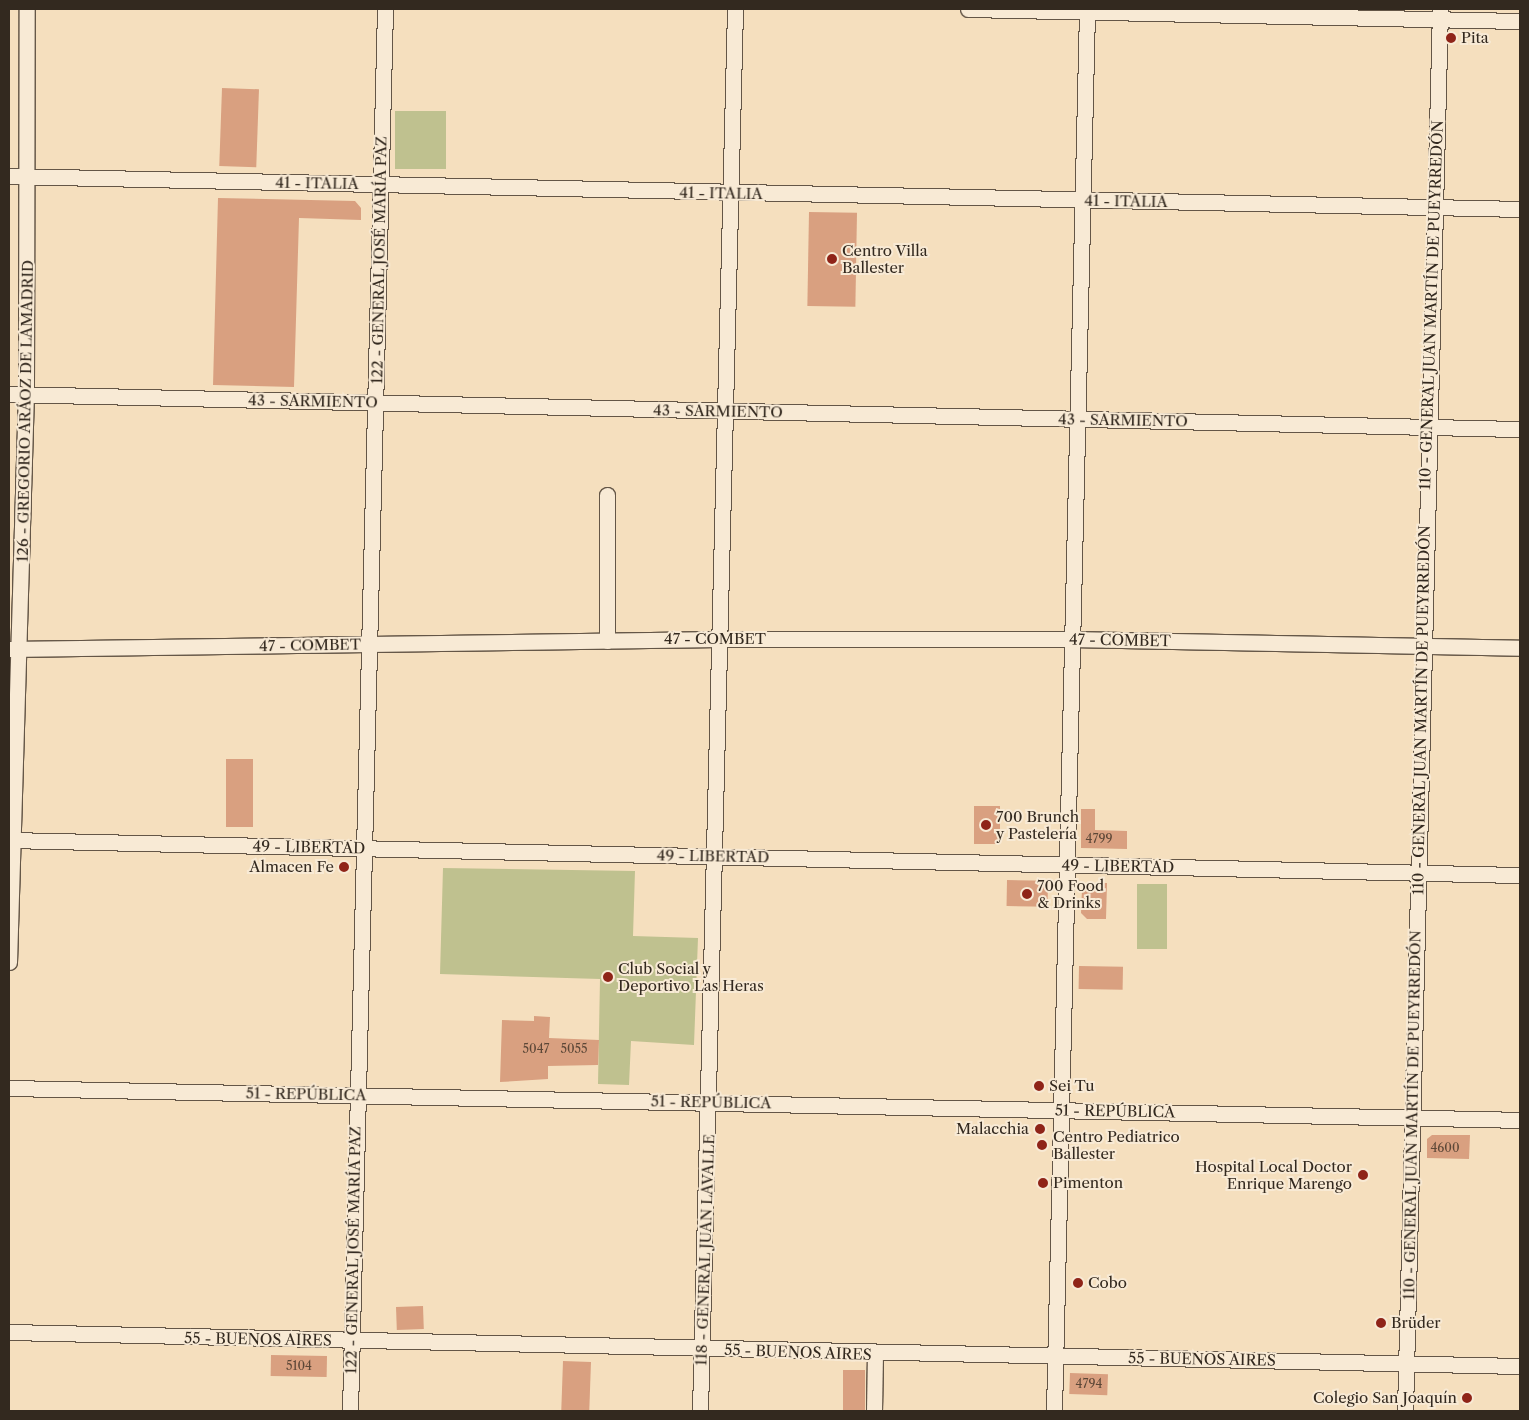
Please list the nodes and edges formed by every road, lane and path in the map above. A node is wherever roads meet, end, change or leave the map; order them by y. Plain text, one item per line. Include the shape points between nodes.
1 (27, 9) edge
2 (384, 9) edge
3 (735, 9) edge
4 (968, 9) edge
5 (1087, 10) edge
6 (1439, 14) edge
7 (1520, 21) edge
8 (9, 176) edge
9 (28, 176) junction
10 (380, 185) junction
11 (730, 194) junction
12 (1082, 200) junction
13 (1434, 207) junction
14 (1520, 209) edge
15 (9, 394) edge
16 (26, 394) junction
17 (376, 403) junction
18 (725, 411) junction
19 (1076, 419) junction
20 (1427, 427) junction
21 (1520, 429) edge
22 (607, 495) dead end
23 (719, 639) junction
24 (1070, 639) junction
25 (607, 641) junction
26 (371, 644) junction
27 (1421, 644) junction
28 (1520, 648) edge
29 (14, 649) edge
30 (10, 840) edge
31 (367, 849) junction
32 (714, 856) junction
33 (1066, 864) junction
34 (1418, 873) junction
35 (1520, 875) edge
36 (9, 962) edge
37 (9, 1088) edge
38 (355, 1094) junction
39 (710, 1102) junction
40 (1060, 1110) junction
41 (1412, 1118) junction
42 (1520, 1120) edge
43 (9, 1332) edge
44 (351, 1341) junction
45 (702, 1348) junction
46 (875, 1354) junction
47 (1055, 1356) junction
48 (1406, 1363) junction
49 (1520, 1366) edge
50 (350, 1411) edge
51 (700, 1411) edge
52 (874, 1411) edge
53 (1054, 1411) edge
54 (1405, 1411) edge

1 - 9 street, 126 - GREGORIO ARÁOZ DE LAMADRID
2 - 10 street, 122 - GENERAL JOSÉ MARÍA PAZ
3 - 11 street, 118 - GENERAL JUAN LAVALLE
4 - 5 street
5 - 6 street
5 - 12 street
6 - 7 street
6 - 13 street, 110 - GENERAL JUAN MARTÍN DE PUEYRREDÓN
8 - 9 street, 41 - ITALIA
9 - 10 street, 41 - ITALIA
9 - 16 street, 126 - GREGORIO ARÁOZ DE LAMADRID
10 - 11 street, 41 - ITALIA
10 - 17 street, 122 - GENERAL JOSÉ MARÍA PAZ
11 - 12 street, 41 - ITALIA
11 - 18 street, 118 - GENERAL JUAN LAVALLE
12 - 13 street, 41 - ITALIA
12 - 19 street
13 - 14 street, 41 - ITALIA
13 - 20 street, 110 - GENERAL JUAN MARTÍN DE PUEYRREDÓN
15 - 16 street, 43 - SARMIENTO
16 - 17 street, 43 - SARMIENTO
16 - 29 street, 126 - GREGORIO ARÁOZ DE LAMADRID
17 - 18 street, 43 - SARMIENTO
17 - 26 street, 122 - GENERAL JOSÉ MARÍA PAZ
18 - 19 street, 43 - SARMIENTO
18 - 23 street, 118 - GENERAL JUAN LAVALLE
19 - 20 street, 43 - SARMIENTO
19 - 24 street
20 - 21 street, 43 - SARMIENTO
20 - 27 street, 110 - GENERAL JUAN MARTÍN DE PUEYRREDÓN
22 - 25 street
23 - 24 street, 47 - COMBET
23 - 25 street, 47 - COMBET
23 - 32 street, 118 - GENERAL JUAN LAVALLE
24 - 27 street, 47 - COMBET
24 - 33 street
25 - 26 street, 47 - COMBET
26 - 29 street, 47 - COMBET
26 - 31 street, 122 - GENERAL JOSÉ MARÍA PAZ
27 - 28 street, 47 - COMBET
27 - 34 street, 110 - GENERAL JUAN MARTÍN DE PUEYRREDÓN
29 - 30 street, 126 - GREGORIO ARÁOZ DE LAMADRID
30 - 31 street, 49 - LIBERTAD
30 - 36 street, 126 - GREGORIO ARÁOZ DE LAMADRID
31 - 32 street, 49 - LIBERTAD
31 - 38 street, 122 - GENERAL JOSÉ MARÍA PAZ
32 - 33 street, 49 - LIBERTAD
32 - 39 street, 118 - GENERAL JUAN LAVALLE
33 - 34 street, 49 - LIBERTAD
33 - 40 street
34 - 35 street, 49 - LIBERTAD
34 - 41 street, 110 - GENERAL JUAN MARTÍN DE PUEYRREDÓN
37 - 38 street, 51 - REPÚBLICA
38 - 39 street, 51 - REPÚBLICA
38 - 44 street, 122 - GENERAL JOSÉ MARÍA PAZ
39 - 40 street, 51 - REPÚBLICA
39 - 45 street, 118 - GENERAL JUAN LAVALLE
40 - 41 street, 51 - REPÚBLICA
40 - 47 street
41 - 42 street, 51 - REPÚBLICA
41 - 48 street, 110 - GENERAL JUAN MARTÍN DE PUEYRREDÓN
43 - 44 street, 55 - BUENOS AIRES
44 - 45 street, 55 - BUENOS AIRES
44 - 50 street, 122 - GENERAL JOSÉ MARÍA PAZ
45 - 46 street, 55 - BUENOS AIRES
45 - 51 street, 118 - GENERAL JUAN LAVALLE
46 - 47 street, 55 - BUENOS AIRES
46 - 52 street
47 - 48 street, 55 - BUENOS AIRES
47 - 53 street
48 - 49 street, 55 - BUENOS AIRES
48 - 54 street, 110 - GENERAL JUAN MARTÍN DE PUEYRREDÓN

